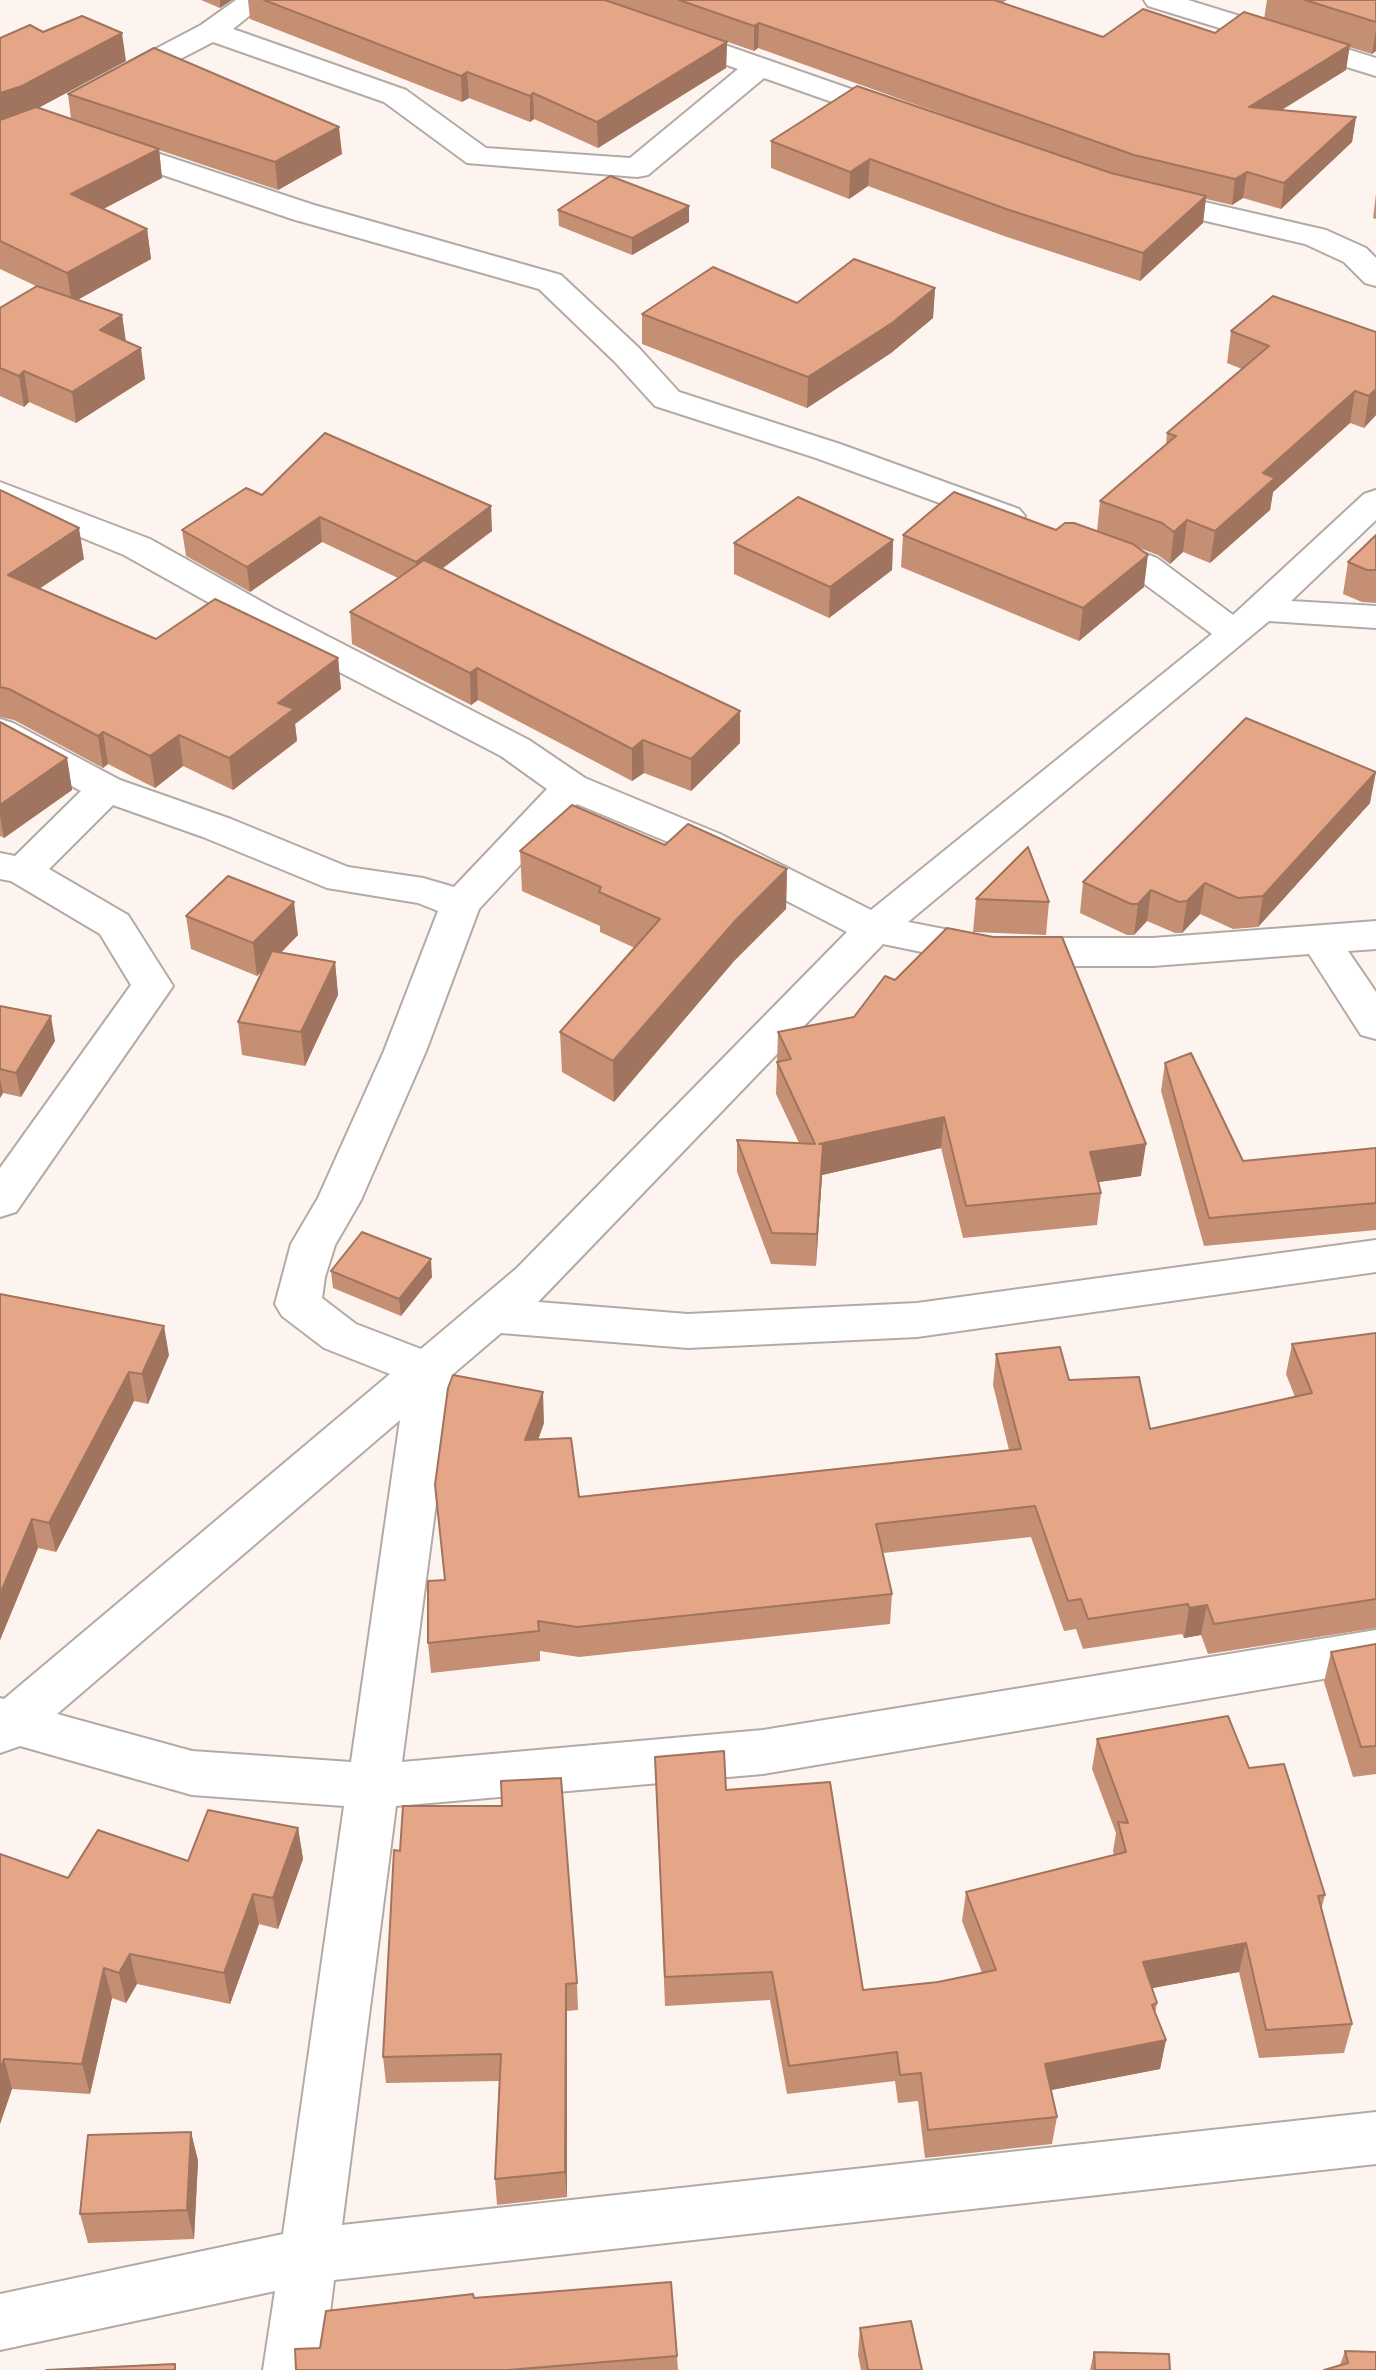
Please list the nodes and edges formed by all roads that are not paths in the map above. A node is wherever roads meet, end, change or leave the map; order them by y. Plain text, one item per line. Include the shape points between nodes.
1 (255, 0) edge
2 (569, 0) edge
3 (1158, 0) edge
4 (1231, 0) edge
5 (1207, 16) junction
6 (211, 31) junction
7 (759, 67) junction
8 (1376, 67) edge
9 (39, 123) junction
10 (925, 124) edge
11 (0, 138) edge
12 (1120, 191) edge
13 (1376, 276) edge
14 (0, 492) edge
15 (1376, 501) edge
16 (1376, 617) edge
17 (1248, 622) junction
18 (0, 731) edge
19 (571, 787) junction
20 (106, 789) junction
21 (12, 869) edge
22 (461, 904) junction
23 (874, 929) junction
24 (1376, 935) edge
25 (1320, 939) junction
26 (1376, 1025) edge
27 (0, 1201) edge
28 (1376, 1256) edge
29 (493, 1315) junction
30 (430, 1371) junction
31 (1376, 1650) edge
32 (3, 1725) edge
33 (373, 1786) junction
34 (1376, 2138) edge
35 (308, 2256) junction
36 (0, 2322) edge
37 (293, 2370) edge

1 - 6 street
2 - 7 street
3 - 5 street
4 - 5 street
5 - 8 street
6 - 7 street via 395,96 478,157 637,168
6 - 9 street
7 - 10 street
9 - 11 street
9 - 17 street via 303,212 550,282 667,399 828,451 1144,566
12 - 13 street via 1315,237 1355,255
14 - 19 street via 137,547 515,748
15 - 17 street
16 - 17 street
17 - 23 street
18 - 20 street
19 - 22 street
19 - 23 street via 706,843
20 - 21 street
20 - 22 street via 341,879 423,891
21 - 27 street via 114,925 152,986
22 - 30 street via 405,1051 339,1200 313,1244 298,1304 340,1336
23 - 25 street via 990,952 1153,952
23 - 29 street
24 - 25 street
25 - 26 street
28 - 29 street via 917,1320 688,1331
29 - 30 street
30 - 32 street
30 - 33 street
31 - 33 street via 763,1752
32 - 33 street via 192,1773
33 - 35 street
34 - 35 street
35 - 36 street
35 - 37 street

